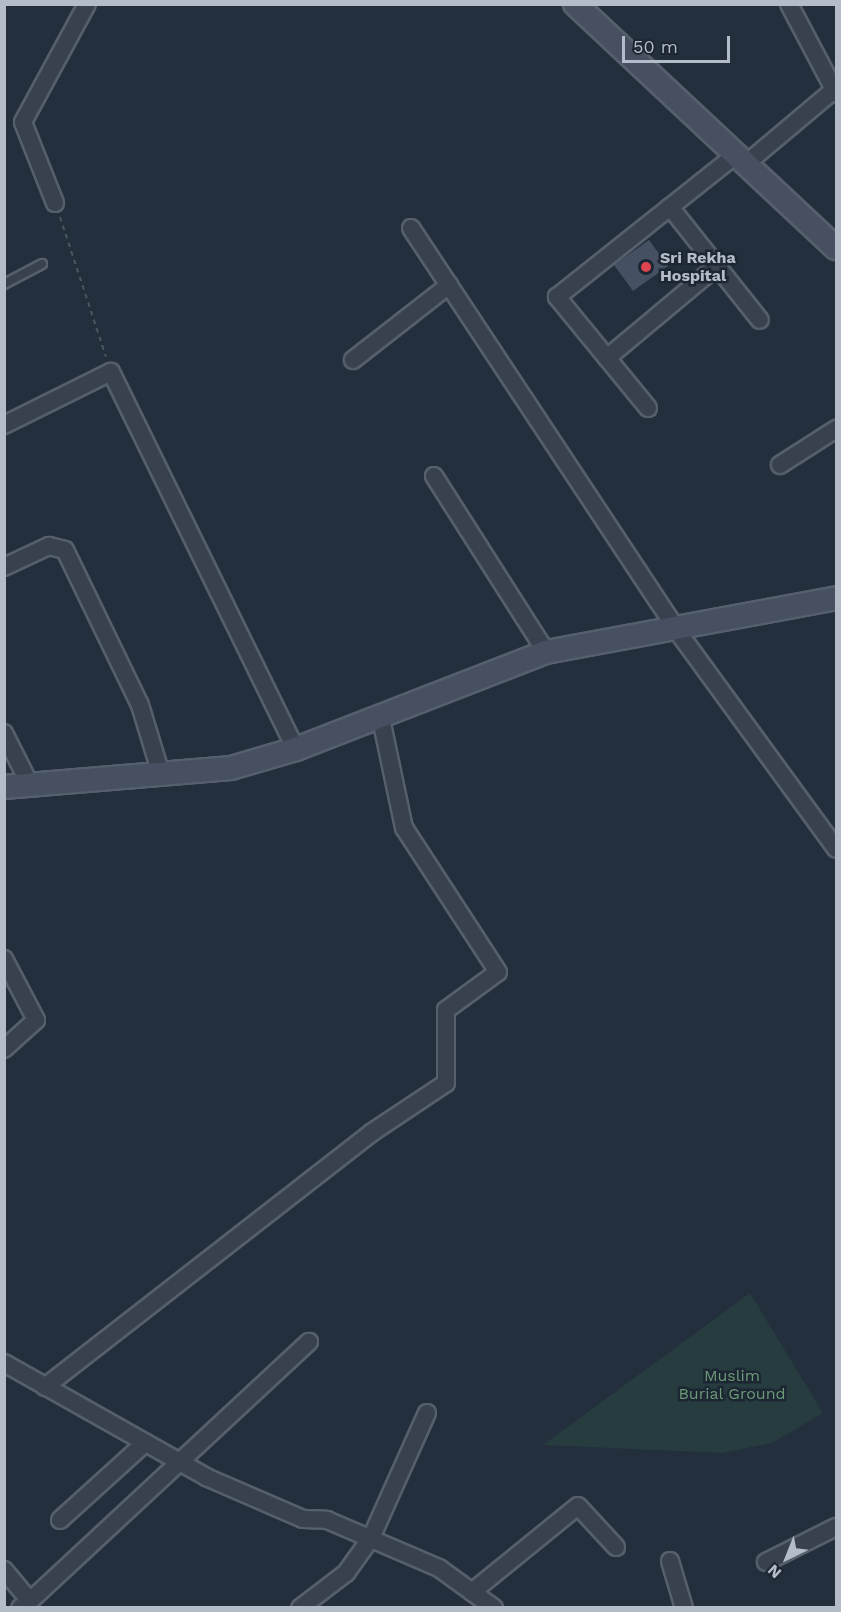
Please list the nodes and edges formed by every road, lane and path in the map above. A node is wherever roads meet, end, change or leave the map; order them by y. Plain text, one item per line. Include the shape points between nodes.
1 (87, 4) edge
2 (575, 4) edge
3 (789, 4) edge
4 (835, 90) edge
5 (742, 159) junction
6 (55, 202) joint
7 (670, 207) junction
8 (411, 228) dead end
9 (837, 248) edge
10 (42, 264) dead end
11 (717, 266) junction
12 (4, 284) edge
13 (448, 285) junction
14 (760, 320) dead end
15 (607, 358) junction
16 (353, 360) dead end
17 (111, 372) junction
18 (648, 408) dead end
19 (4, 425) edge
20 (837, 429) edge
21 (780, 465) dead end
22 (434, 476) dead end
23 (4, 567) edge
24 (837, 597) edge
25 (678, 632) junction
26 (546, 652) junction
27 (380, 714) junction
28 (4, 733) edge
29 (296, 749) junction
30 (161, 774) junction
31 (30, 785) junction
32 (4, 788) edge
33 (837, 849) edge
34 (4, 959) edge
35 (4, 1049) edge
36 (309, 1342) dead end
37 (4, 1364) edge
38 (45, 1387) junction
39 (427, 1413) dead end
40 (145, 1443) junction
41 (180, 1463) junction
42 (60, 1520) dead end
43 (837, 1527) edge
44 (371, 1538) junction
45 (616, 1547) dead end
46 (670, 1561) dead end
47 (766, 1562) dead end
48 (4, 1570) edge
49 (472, 1592) junction
50 (321, 1601) edge
51 (25, 1604) edge
52 (300, 1608) edge
53 (494, 1608) edge
54 (684, 1608) edge

1 - 6 street via 23,122
2 - 5 main road
3 - 4 street
4 - 5 street
5 - 7 street
5 - 9 main road
6 - 17 path
7 - 11 street
7 - 15 street via 557,297
8 - 13 street
10 - 12 lane
11 - 14 street
11 - 15 street
13 - 16 street
13 - 25 street
15 - 18 street
17 - 19 street
17 - 29 street via 280,726
20 - 21 street
22 - 26 street
23 - 30 street via 49,546 65,550 140,705
24 - 25 main road
25 - 26 main road
25 - 33 street
26 - 27 main road
27 - 29 main road
27 - 38 street via 404,828 498,972 446,1010 446,1083 370,1133
28 - 31 street
29 - 30 main road via 231,768
30 - 31 main road
31 - 32 main road
34 - 35 street via 36,1020
36 - 41 street
37 - 38 street
38 - 40 street
39 - 44 street
40 - 41 street
40 - 42 street
41 - 44 street via 303,1520 327,1520
41 - 51 street
43 - 47 street
44 - 49 street via 439,1568
44 - 50 street
45 - 49 street via 578,1506
46 - 54 street
48 - 51 street
49 - 53 street
50 - 52 street

